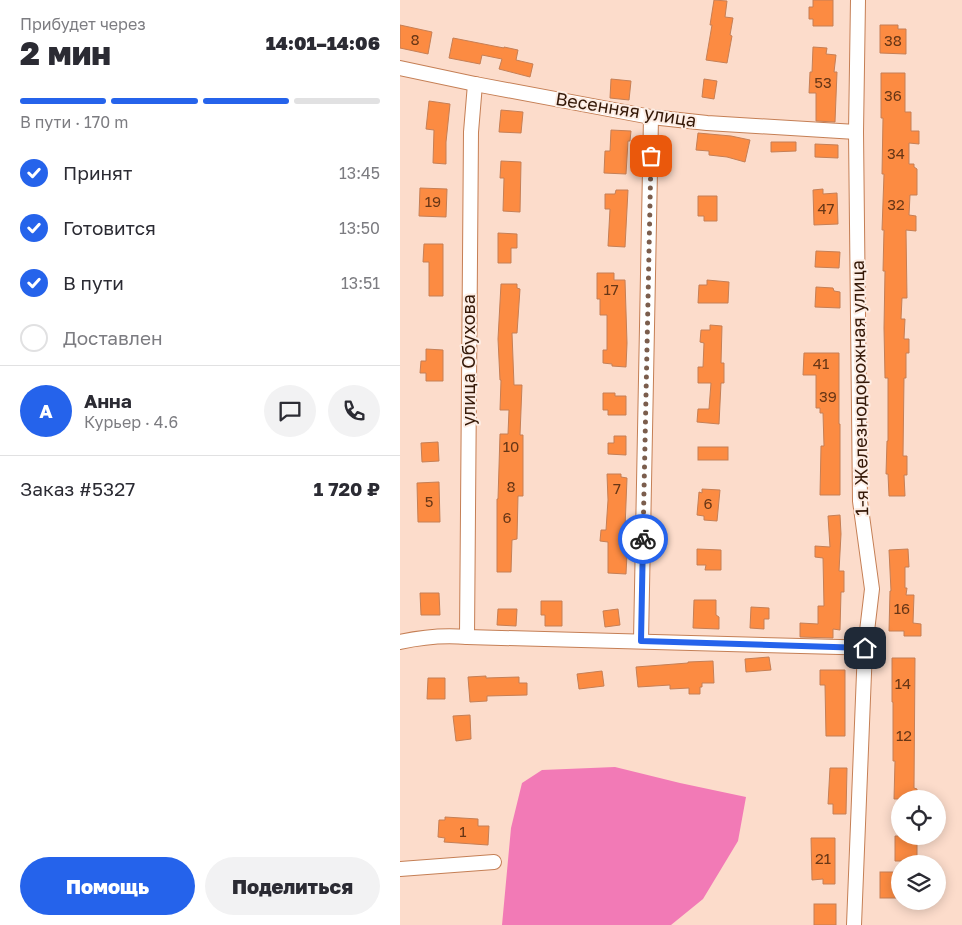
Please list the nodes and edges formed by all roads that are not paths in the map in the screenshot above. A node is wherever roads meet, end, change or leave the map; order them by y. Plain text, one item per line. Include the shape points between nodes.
1 (858, 0) edge
2 (400, 68) edge
3 (475, 84) junction
4 (652, 117) junction
5 (856, 132) junction
6 (467, 637) junction
7 (641, 641) junction
8 (400, 642) edge
9 (871, 648) junction
10 (494, 862) dead end
11 (400, 869) edge
12 (854, 925) edge

1 - 5 street, 1-я Железнодорожная улица
2 - 3 street, Весенняя улица
3 - 4 street, Весенняя улица
3 - 6 street, улица Обухова via 471,132
4 - 5 street, Весенняя улица
4 - 7 street
5 - 9 street, 1-я Железнодорожная улица via 860,501 872,589
6 - 7 street
6 - 8 street via 450,635
7 - 9 street
9 - 12 street, 1-я Железнодорожная улица
10 - 11 street

